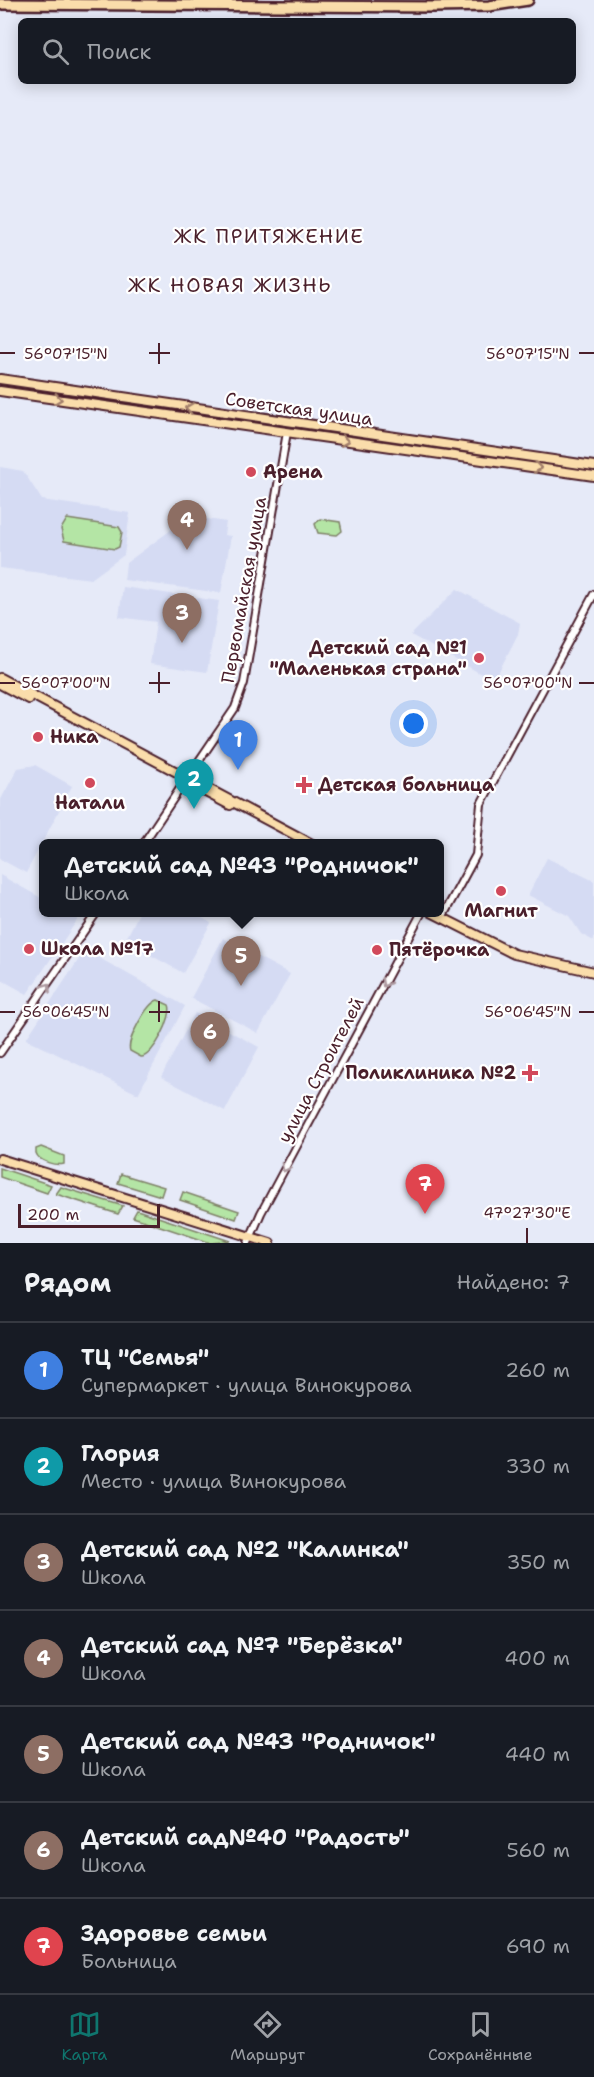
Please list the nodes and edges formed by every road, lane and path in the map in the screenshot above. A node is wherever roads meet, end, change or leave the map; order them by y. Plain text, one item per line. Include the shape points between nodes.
1 (528, 0) edge
2 (469, 3) edge
3 (0, 4) edge
4 (0, 380) edge
5 (0, 391) edge
6 (145, 401) junction
7 (144, 412) junction
8 (289, 422) junction
9 (287, 432) junction
10 (444, 445) junction
11 (443, 454) junction
12 (594, 466) edge
13 (594, 476) edge
14 (594, 594) edge
15 (0, 678) edge
16 (0, 684) edge
17 (85, 726) junction
18 (186, 779) junction
19 (146, 839) edge
20 (296, 839) edge
21 (304, 839) edge
22 (444, 911) edge
23 (444, 916) edge
24 (444, 916) edge
25 (94, 917) edge
26 (419, 917) edge
27 (594, 967) edge
28 (594, 972) edge
29 (0, 1053) edge
30 (0, 1159) edge
31 (249, 1240) edge
32 (270, 1243) edge

1 - 2 highway
2 - 3 highway
4 - 6 main road, Советская улица
5 -> 7 main road, Советская улица
6 - 7 main road
8 -> 6 main road, Советская улица
7 - 9 main road, Советская улица
8 - 9 main road, Первомайская улица
8 - 10 main road, Советская улица
9 -> 11 main road, Советская улица
9 - 18 street, Первомайская улица via 241,691 235,708
10 - 11 main road
10 - 12 main road, Советская улица
11 -> 13 main road, Советская улица
14 - 22 street via 481,804 476,855
15 - 17 main road
16 - 17 main road
17 - 18 main road
18 - 19 street, Первомайская улица
18 - 20 main road
18 - 21 main road
23 - 27 main road via 508,947
24 - 28 main road via 514,954
29 -> 25 street
26 -> 31 street, улица Строителей
30 - 31 main road
31 - 32 main road

